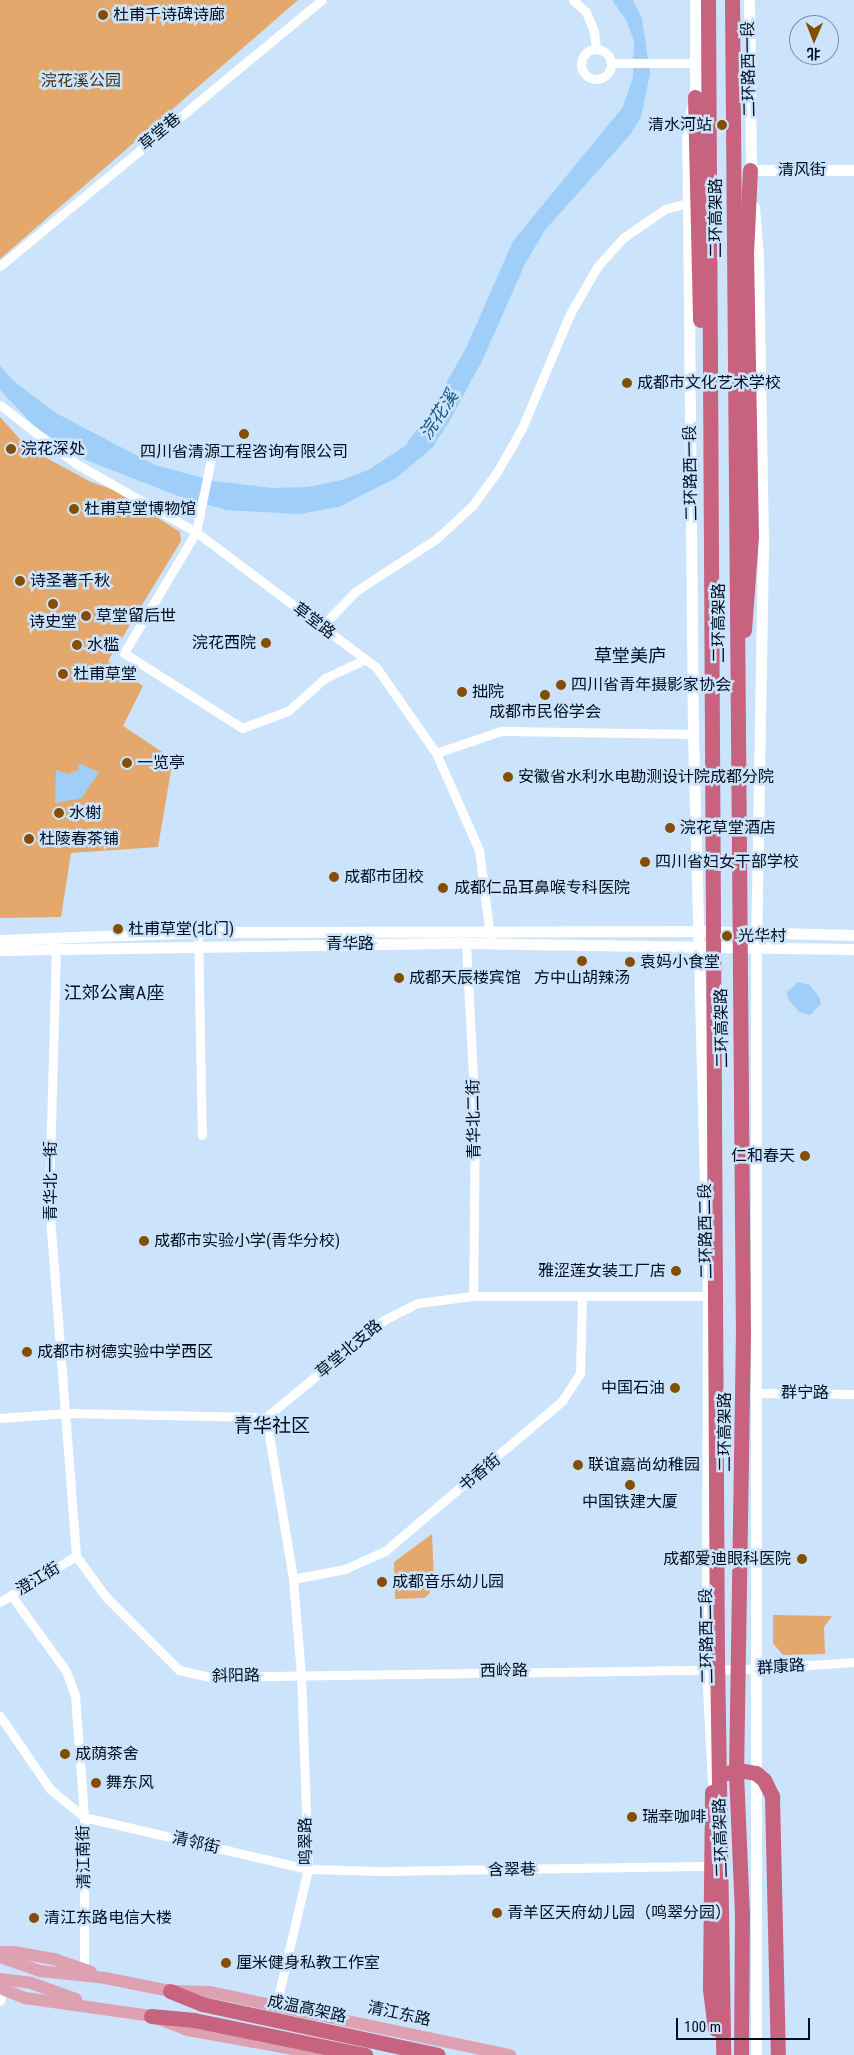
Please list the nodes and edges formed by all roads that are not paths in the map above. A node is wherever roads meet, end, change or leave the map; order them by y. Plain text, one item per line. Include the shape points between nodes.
1 (322, 0) edge
2 (574, 0) edge
3 (695, 0) edge
4 (708, 0) edge
5 (732, 0) edge
6 (749, 0) edge
7 (596, 49) junction
8 (611, 63) junction
9 (695, 63) junction
10 (695, 97) junction
11 (750, 170) junction
12 (854, 170) edge
13 (688, 203) junction
14 (0, 266) edge
15 (0, 405) edge
16 (212, 454) dead end
17 (196, 532) junction
18 (322, 626) junction
19 (366, 659) junction
20 (712, 659) junction
21 (737, 673) junction
22 (694, 734) junction
23 (436, 753) junction
24 (490, 931) junction
25 (700, 931) junction
26 (756, 932) junction
27 (854, 935) edge
28 (199, 938) junction
29 (0, 940) edge
30 (466, 943) junction
31 (491, 943) junction
32 (700, 946) junction
33 (56, 947) junction
34 (756, 947) junction
35 (854, 949) edge
36 (0, 950) edge
37 (202, 1135) dead end
38 (473, 1296) junction
39 (582, 1296) junction
40 (708, 1296) junction
41 (757, 1393) junction
42 (854, 1394) edge
43 (68, 1413) junction
44 (266, 1417) junction
45 (0, 1418) edge
46 (76, 1556) junction
47 (293, 1579) junction
48 (11, 1595) junction
49 (0, 1602) edge
50 (854, 1662) edge
51 (707, 1669) junction
52 (755, 1669) junction
53 (301, 1674) junction
54 (0, 1716) edge
55 (84, 1817) junction
56 (717, 1866) junction
57 (308, 1869) junction
58 (0, 1952) edge
59 (0, 1957) edge
60 (84, 1969) junction
61 (105, 1978) junction
62 (1, 1989) edge
63 (170, 1991) junction
64 (276, 2005) junction
65 (151, 2016) joint
66 (329, 2045) edge
67 (365, 2055) edge
68 (438, 2055) edge
69 (510, 2055) edge
70 (719, 2055) edge
71 (723, 2055) edge
72 (742, 2055) edge
73 (756, 2055) edge
74 (778, 2055) edge

1 - 14 street, 草堂巷
2 - 7 street via 586,12 594,32
3 - 9 main road, 二环路西一段
4 - 20 highway, 二环高架路
5 - 21 highway, 二环高架路
6 - 11 main road, 二环路西一段
7 - 8 street via 607,54
7 - 8 street via 588,51 582,60 585,73 592,78 602,78 609,72
8 - 9 street
9 - 10 main road, 二环路西一段
10 - 13 main road, 二环路西一段 via 688,126
10 - 20 highway via 704,563
11 - 12 main road, 清风街
11 - 21 highway via 746,254 751,537 747,610
11 - 26 main road, 二环路西一段 via 758,256 763,550
13 - 18 street via 664,209 623,238 596,267 570,314 522,428 472,506 436,539 356,591
13 - 22 main road, 二环路西一段
15 - 17 street, 草堂路 via 75,464
16 - 17 street
17 - 18 street, 草堂路
17 - 19 street via 124,653 242,728 288,711 325,678
18 - 19 street, 草堂路
19 - 23 street, 草堂路 via 376,667
20 - 71 highway, 二环高架路 via 717,1655
21 - 72 highway, 二环高架路 via 743,1349 736,1772 742,1914
22 - 23 street via 501,731
22 - 25 main road, 二环路西一段
23 - 24 street, 草堂路 via 478,850
24 - 25 main road, 青华路
24 - 28 main road, 青华路
24 - 31 street, 草堂路
25 - 26 main road, 青华路
25 - 32 main road, 二环路西一段
26 - 27 main road, 青华路
26 - 34 main road, 二环路西一段
28 - 29 main road, 青华路
28 - 30 main road, 青华路
28 - 33 main road, 青华路
28 - 37 street
30 - 31 main road, 青华路
30 - 38 street, 青华北二街 via 475,1117
31 - 32 main road, 青华路
32 - 34 main road, 青华路
32 - 40 main road, 二环路西二段
33 - 36 main road, 青华路
33 - 43 street, 青华北一街 via 49,1204
34 - 35 main road, 青华路
34 - 41 main road
38 - 39 street, 草堂北支路
38 - 44 street, 草堂北支路 via 433,1299 400,1310
39 - 40 street, 草堂北支路
39 - 47 street, 书香街 via 580,1373 562,1401 384,1551 345,1568
40 - 51 main road, 二环路西二段
41 - 42 street, 群宁路
41 - 52 main road
43 - 44 street
43 - 45 street
43 - 46 street
44 - 47 street
46 - 48 street, 澄江街
46 - 53 street, 斜阳路 via 106,1597 179,1670 210,1678
47 - 53 street
48 - 49 street, 澄江街
48 - 55 street via 66,1671 75,1696
50 - 52 street, 群康路
51 - 52 street, 群康路
51 - 53 street, 西岭路
51 - 56 main road, 二环路西二段
52 - 73 main road
53 - 57 street, 鸣翠路
54 - 55 street, 清江南街 via 50,1789
55 - 57 street, 清邻街
55 - 60 street, 清江南街
56 - 57 street, 含翠巷 via 382,1871
56 - 70 main road, 二环路西二段
57 - 64 street, 鸣翠路
58 - 60 main road, 清江东路 via 54,1959
59 - 61 main road, 清江东路 via 40,1971
60 - 61 main road, 清江东路
61 - 63 main road, 清江东路
62 - 65 main road via 26,1998
63 - 64 main road, 清江东路 via 210,1992
63 - 66 highway, 成温高架路
64 - 69 main road, 清江东路
65 - 66 highway, 成温高架路 via 194,2020
66 - 67 highway, 成温高架路
66 - 68 highway, 成温高架路
70 - 74 highway via 710,1989 710,1798 723,1776 740,1770 756,1772 772,1796

